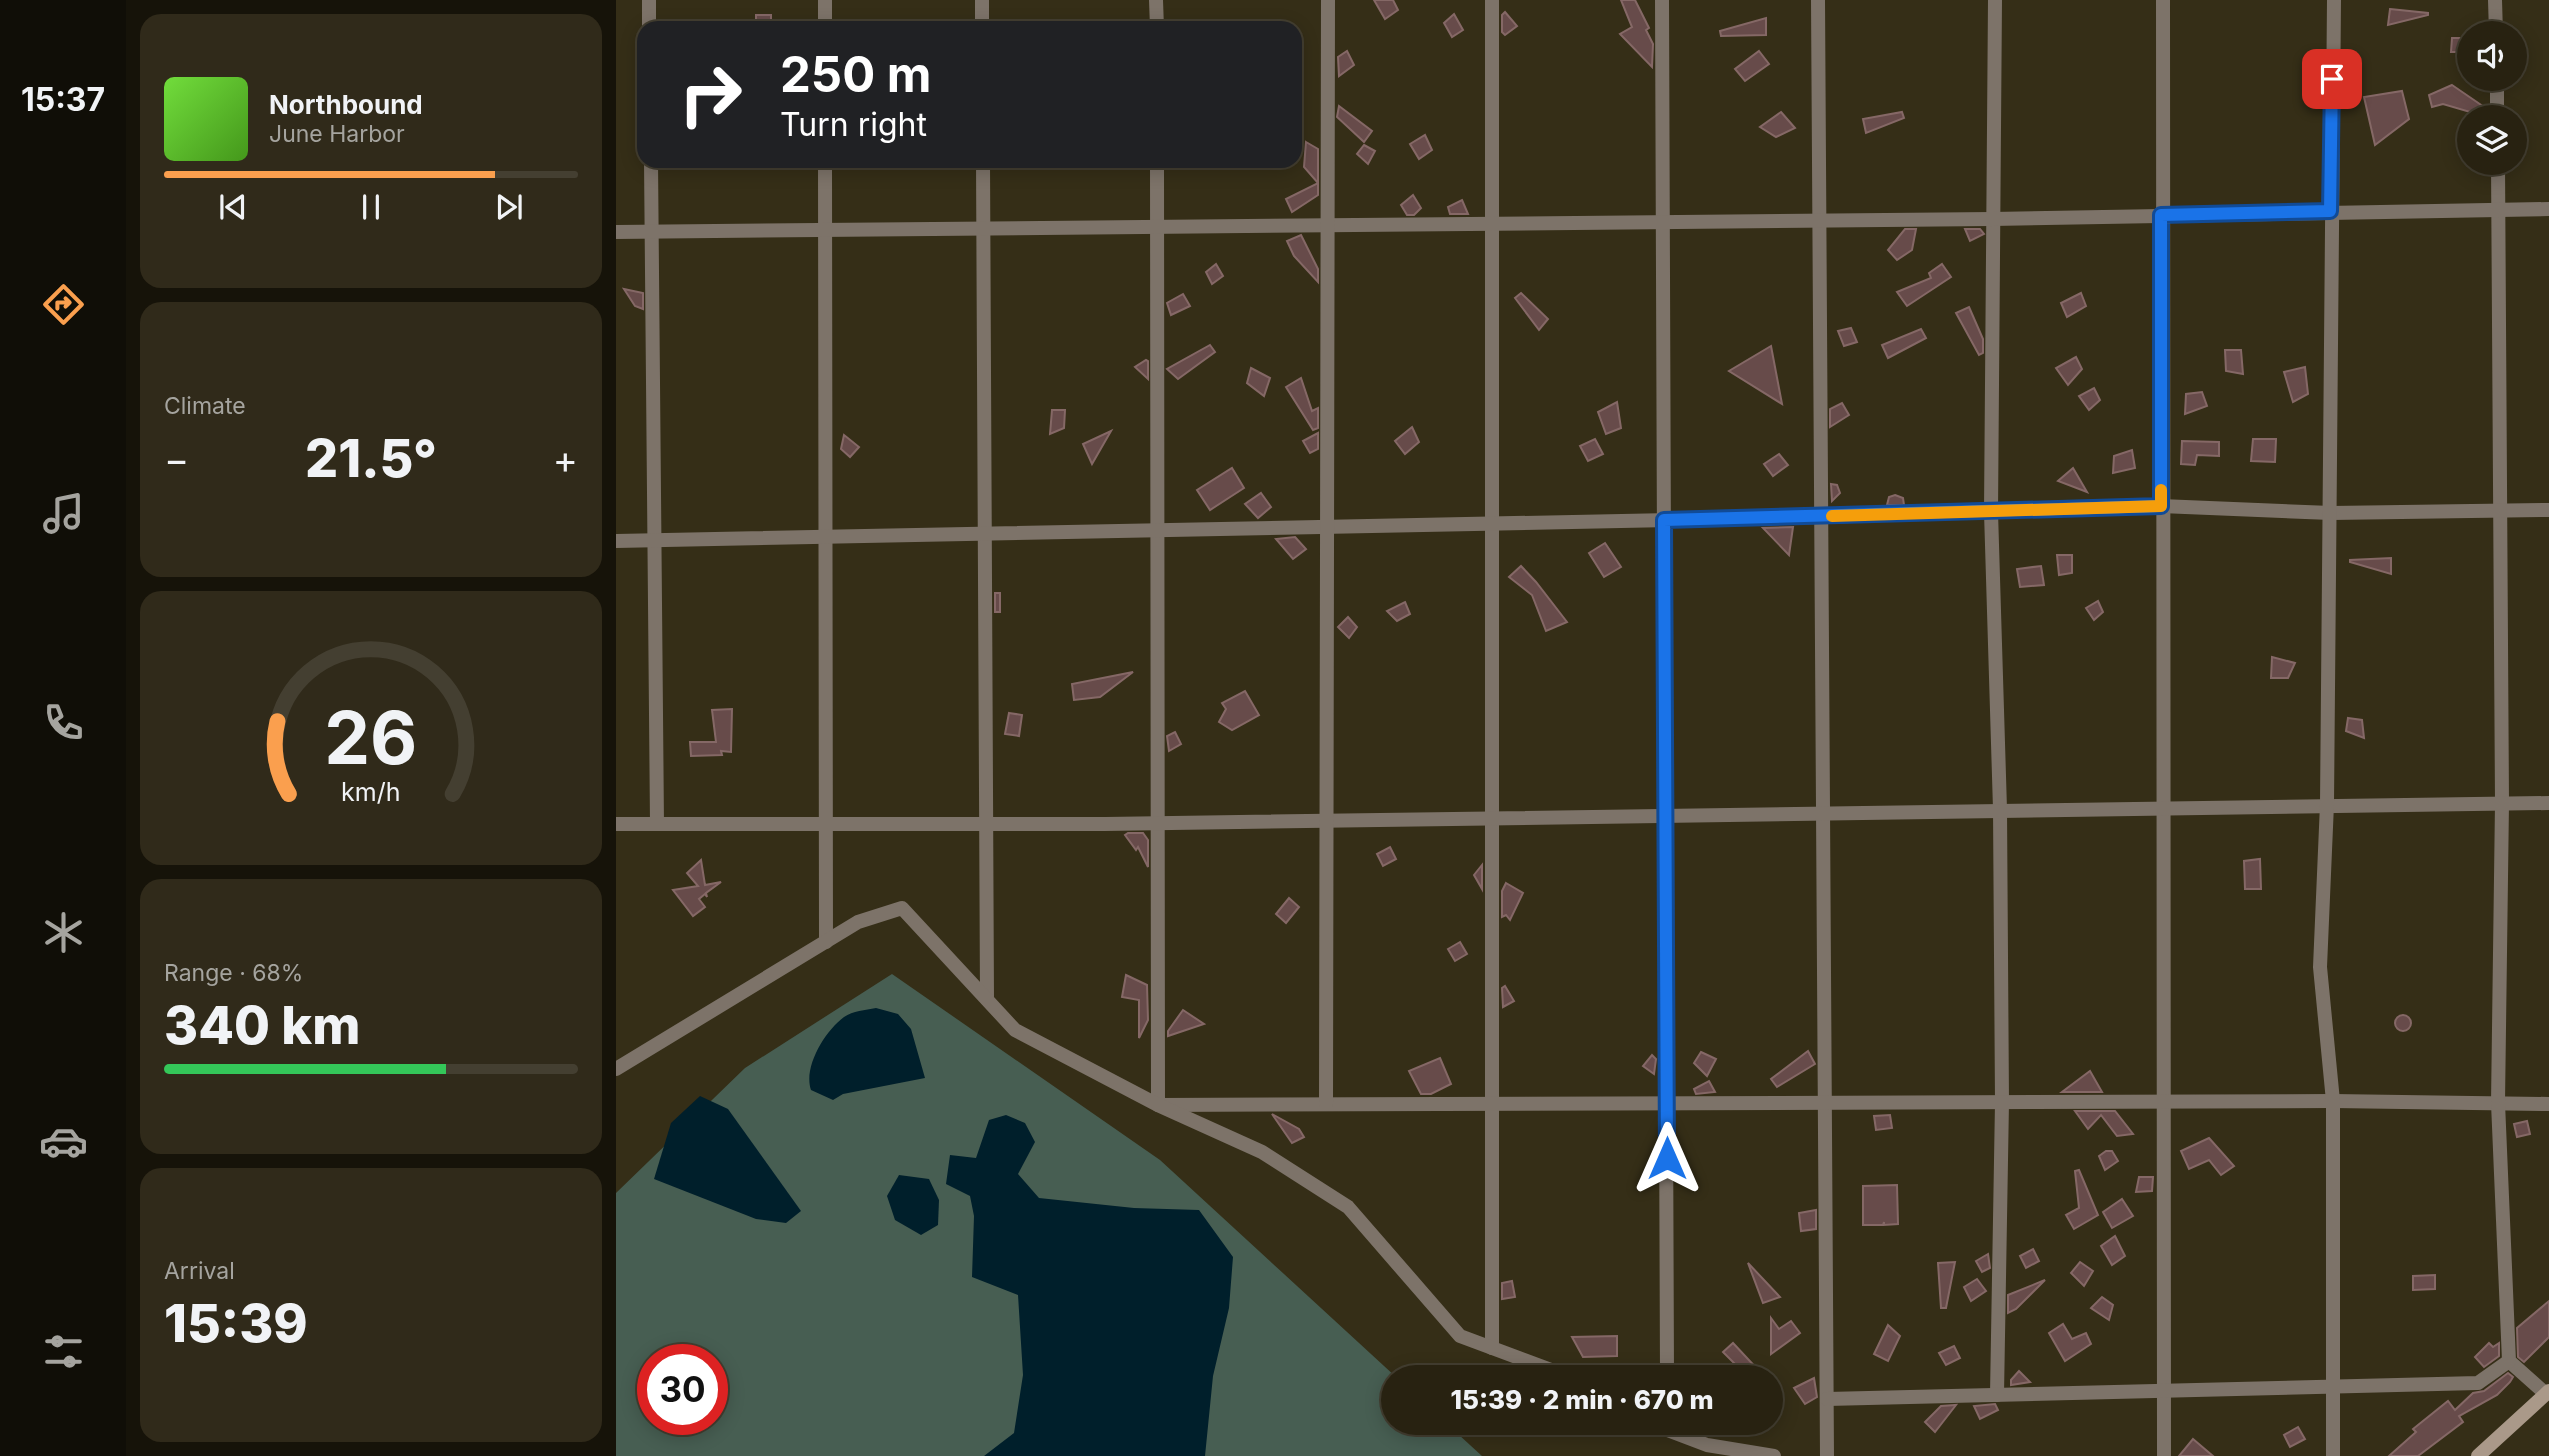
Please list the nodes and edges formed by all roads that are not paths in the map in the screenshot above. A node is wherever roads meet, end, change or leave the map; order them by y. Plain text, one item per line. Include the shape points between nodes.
1 (649, 0) edge
2 (825, 0) edge
3 (982, 0) edge
4 (1156, 0) edge
5 (1328, 0) edge
6 (1492, 0) edge
7 (1662, 0) edge
8 (1818, 0) edge
9 (1995, 0) edge
10 (2163, 0) edge
11 (2334, 0) edge
12 (2495, 0) edge
13 (649, 21) edge
14 (825, 21) edge
15 (982, 21) edge
16 (1157, 21) edge
17 (2496, 21) edge
18 (651, 168) edge
19 (825, 168) edge
20 (982, 168) edge
21 (1157, 168) edge
22 (2498, 175) edge
23 (2499, 209) junction
24 (2549, 209) edge
25 (2330, 211) junction
26 (2161, 215) junction
27 (1992, 219) junction
28 (1819, 221) junction
29 (1663, 222) junction
30 (1492, 224) junction
31 (1327, 226) junction
32 (1157, 228) junction
33 (983, 229) junction
34 (825, 231) junction
35 (616, 232) edge
36 (651, 232) junction
37 (2161, 506) junction
38 (2549, 510) edge
39 (2500, 511) junction
40 (1991, 512) junction
41 (2331, 513) junction
42 (1821, 517) junction
43 (1664, 520) junction
44 (1492, 523) junction
45 (1327, 526) junction
46 (1158, 530) junction
47 (984, 533) junction
48 (825, 536) junction
49 (654, 540) junction
50 (616, 541) edge
51 (2502, 803) junction
52 (2549, 803) edge
53 (2327, 804) junction
54 (2162, 807) junction
55 (2000, 809) junction
56 (1823, 812) junction
57 (1665, 815) junction
58 (1492, 818) junction
59 (1326, 820) junction
60 (1159, 823) junction
61 (616, 824) edge
62 (657, 824) junction
63 (824, 824) junction
64 (986, 824) junction
65 (826, 942) junction
66 (986, 999) junction
67 (616, 1069) edge
68 (2333, 1101) junction
69 (2002, 1102) junction
70 (2163, 1102) junction
71 (1666, 1103) junction
72 (1825, 1103) junction
73 (2498, 1103) junction
74 (1158, 1104) junction
75 (1326, 1104) junction
76 (1492, 1104) junction
77 (2549, 1104) edge
78 (1492, 1348) junction
79 (2509, 1361) junction
80 (1538, 1365) edge
81 (1667, 1365) edge
82 (2332, 1387) junction
83 (2162, 1391) junction
84 (2547, 1392) edge
85 (1997, 1395) junction
86 (1827, 1399) junction
87 (1686, 1435) edge
88 (2488, 1453) edge
89 (1774, 1456) edge
90 (1827, 1456) edge
91 (2164, 1456) edge
92 (2333, 1456) edge

1 - 13 street
2 - 14 street
3 - 15 street
4 - 16 street
5 - 31 street
6 - 30 street
7 - 29 street
8 - 28 street
9 - 27 street
10 - 26 street
11 - 25 street
12 - 17 street
18 - 36 street
19 - 34 street
20 - 33 street
21 - 32 street
22 - 23 street
23 - 24 street
23 - 25 street
23 - 39 street
25 - 26 street
25 - 41 street
26 - 27 street
26 - 37 street
27 - 28 street
27 - 40 street
28 - 29 street
28 - 42 street
29 - 30 street
29 - 43 street
30 - 31 street
30 - 44 street
31 - 32 street
31 - 45 street
32 - 33 street
32 - 46 street
33 - 34 street
33 - 47 street
34 - 36 street
34 - 48 street
35 - 36 street
36 - 49 street
37 - 40 street
37 - 41 street
37 - 54 street
38 - 39 street
39 - 41 street
39 - 51 street
40 - 42 street
40 - 55 street
41 - 53 street
42 - 43 street
42 - 56 street
43 - 44 street
43 - 57 street
44 - 45 street
44 - 58 street
45 - 46 street
45 - 59 street
46 - 47 street
46 - 60 street
47 - 48 street
47 - 64 street
48 - 49 street
48 - 63 street
49 - 50 street
49 - 62 street
51 - 52 street
51 - 53 street
51 - 73 street
53 - 54 street
53 - 68 street via 2320,967
54 - 55 street
54 - 70 street
55 - 56 street
55 - 69 street
56 - 57 street
56 - 72 street
57 - 58 street
57 - 71 street
58 - 59 street
58 - 76 street
59 - 60 street
59 - 75 street
60 - 64 street
60 - 74 street
61 - 62 street
62 - 63 street
63 - 64 street
63 - 65 street
64 - 66 street
65 - 66 street via 858,922 902,908
65 - 67 street
66 - 74 street via 1015,1030
68 - 70 street
68 - 73 street
68 - 82 street
69 - 70 street
69 - 72 street
69 - 85 street
70 - 83 street
71 - 72 street
71 - 76 street
71 - 81 street
72 - 86 street
73 - 77 street
73 - 79 street
74 - 75 street
74 - 78 street via 1262,1152 1348,1207 1460,1336
75 - 76 street
76 - 78 street
78 - 80 street
79 - 82 street via 2478,1384
79 - 84 street
82 - 83 street
82 - 92 street
83 - 85 street
83 - 91 street
84 - 88 street
85 - 86 street
86 - 90 street
87 - 89 street via 1707,1446

